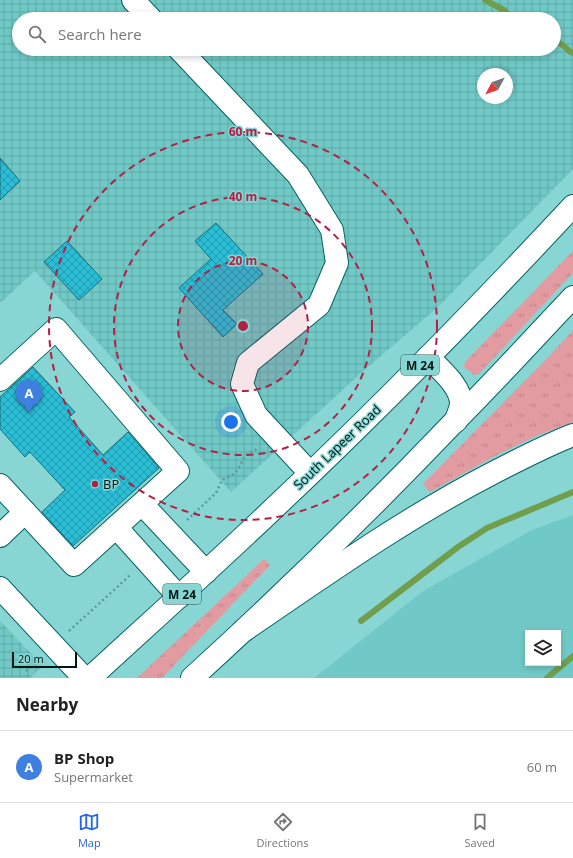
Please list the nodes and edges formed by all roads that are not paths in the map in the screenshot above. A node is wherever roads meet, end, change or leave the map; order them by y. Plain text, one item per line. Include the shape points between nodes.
1 (133, 0) edge
2 (144, 12) edge
3 (186, 56) edge
4 (573, 206) edge
5 (573, 297) edge
6 (428, 357) junction
7 (0, 380) edge
8 (456, 420) junction
9 (573, 435) edge
10 (310, 473) junction
11 (0, 485) edge
12 (142, 504) junction
13 (25, 512) junction
14 (116, 528) junction
15 (0, 536) edge
16 (206, 572) junction
17 (0, 588) edge
18 (179, 597) junction
19 (243, 631) junction
20 (84, 678) edge
21 (90, 678) edge
22 (192, 678) edge

1 - 2 main road
3 - 10 main road via 298,175 332,230 337,263 319,305 248,363 242,384 256,415
4 - 6 main road, South Lapeer Road / M 24
5 - 8 main road
6 - 8 main road via 452,381 458,393 461,405
6 - 10 main road, South Lapeer Road / M 24
7 - 12 main road via 56,329 178,471
8 - 19 main road
9 - 19 main road via 500,469 427,509
10 - 16 main road, South Lapeer Road / M 24
11 - 13 main road
12 - 14 main road
12 - 16 main road
13 - 14 main road via 74,566
13 - 15 main road
14 - 18 main road
16 - 18 main road, South Lapeer Road / M 24
17 - 20 main road
18 - 21 main road, South Lapeer Road / M 24
19 - 22 main road

